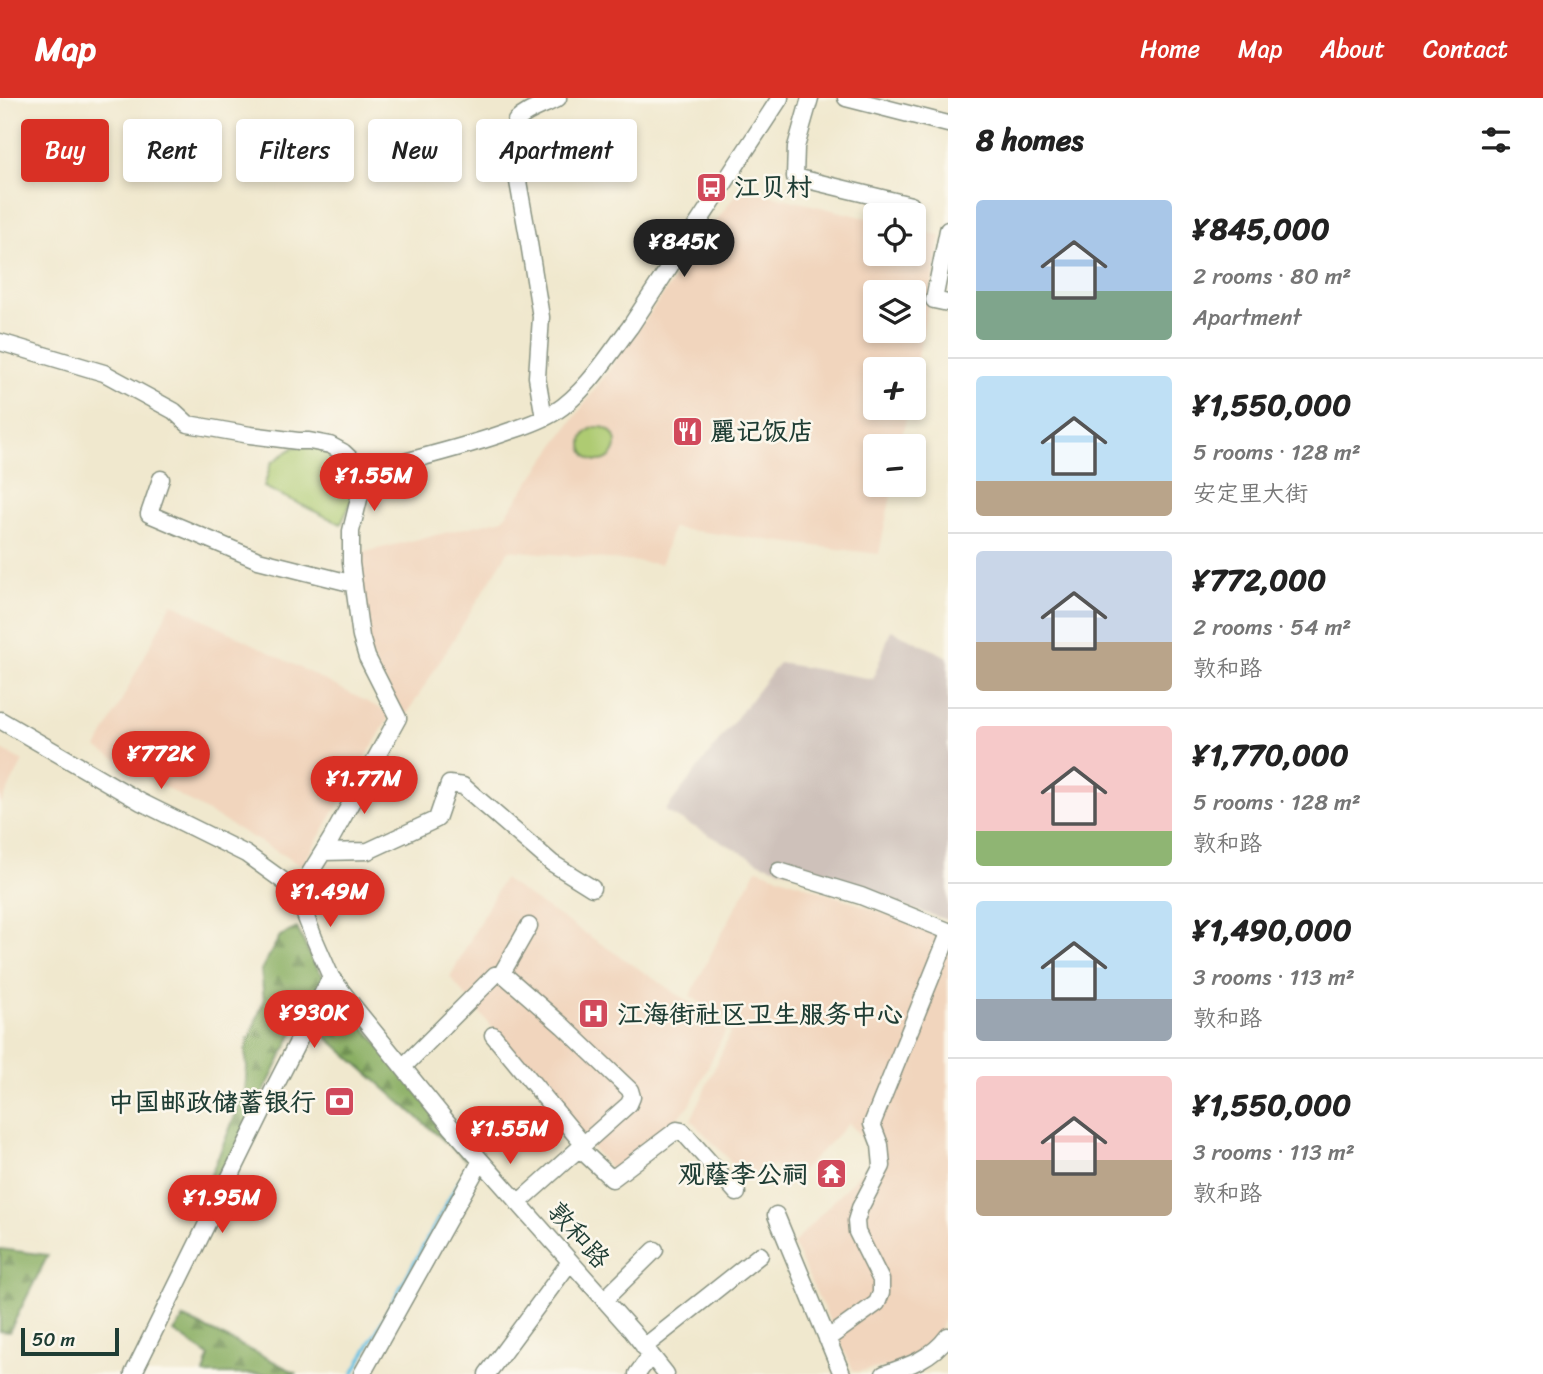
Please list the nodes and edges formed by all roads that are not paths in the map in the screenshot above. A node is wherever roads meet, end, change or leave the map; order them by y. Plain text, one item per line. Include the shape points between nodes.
1 (558, 98) edge
2 (780, 98) edge
3 (810, 98) edge
4 (846, 98) edge
5 (948, 124) edge
6 (903, 203) edge
7 (948, 230) edge
8 (948, 303) edge
9 (0, 342) edge
10 (544, 418) junction
11 (161, 479) dead end
12 (364, 483) junction
13 (354, 584) junction
14 (0, 720) edge
15 (323, 852) junction
16 (779, 871) dead end
17 (592, 888) dead end
18 (297, 894) junction
19 (529, 926) dead end
20 (948, 933) edge
21 (502, 973) junction
22 (331, 976) junction
23 (493, 1035) dead end
24 (403, 1067) junction
25 (581, 1146) junction
26 (481, 1161) junction
27 (737, 1193) dead end
28 (518, 1203) junction
29 (776, 1215) dead end
30 (655, 1250) dead end
31 (760, 1255) dead end
32 (570, 1262) junction
33 (604, 1300) junction
34 (948, 1336) edge
35 (827, 1339) junction
36 (648, 1351) junction
37 (133, 1374) edge
38 (362, 1374) edge
39 (488, 1374) edge
40 (637, 1374) edge
41 (666, 1374) edge
42 (842, 1374) edge
43 (884, 1374) edge

1 - 10 street via 516,121 517,176 541,317 537,377
2 - 10 street via 606,360 577,393
3 - 6 street via 796,147 794,177
4 - 5 street
7 - 8 street via 934,300
9 - 12 street via 104,373 174,411 188,424 330,445 359,467
10 - 12 street via 385,467 371,473
11 - 13 street via 149,514 258,560
12 - 13 street via 351,531
13 - 15 street via 367,657 398,718
14 - 18 street, 敦和路 via 141,802 246,854
15 - 17 street via 368,851 437,819 449,784 463,786 552,863
15 - 18 street
16 - 20 street via 861,896
18 - 22 street, 敦和路
19 - 21 street
20 - 35 street via 872,1124 882,1166 856,1221 881,1280 881,1293 877,1303
21 - 24 street
21 - 25 street via 630,1090 629,1104
22 - 24 street, 敦和路
22 - 37 street
23 - 25 street
24 - 26 street, 敦和路
25 - 27 street via 612,1180 677,1130
25 - 28 street
26 - 28 street, 敦和路
26 - 38 street
28 - 32 street, 敦和路
29 - 35 street
30 - 33 street
31 - 36 street
32 - 33 street, 敦和路
32 - 39 street
33 - 36 street, 敦和路
34 - 43 street via 918,1362
35 - 42 street
36 - 40 street
36 - 41 street, 敦和路

